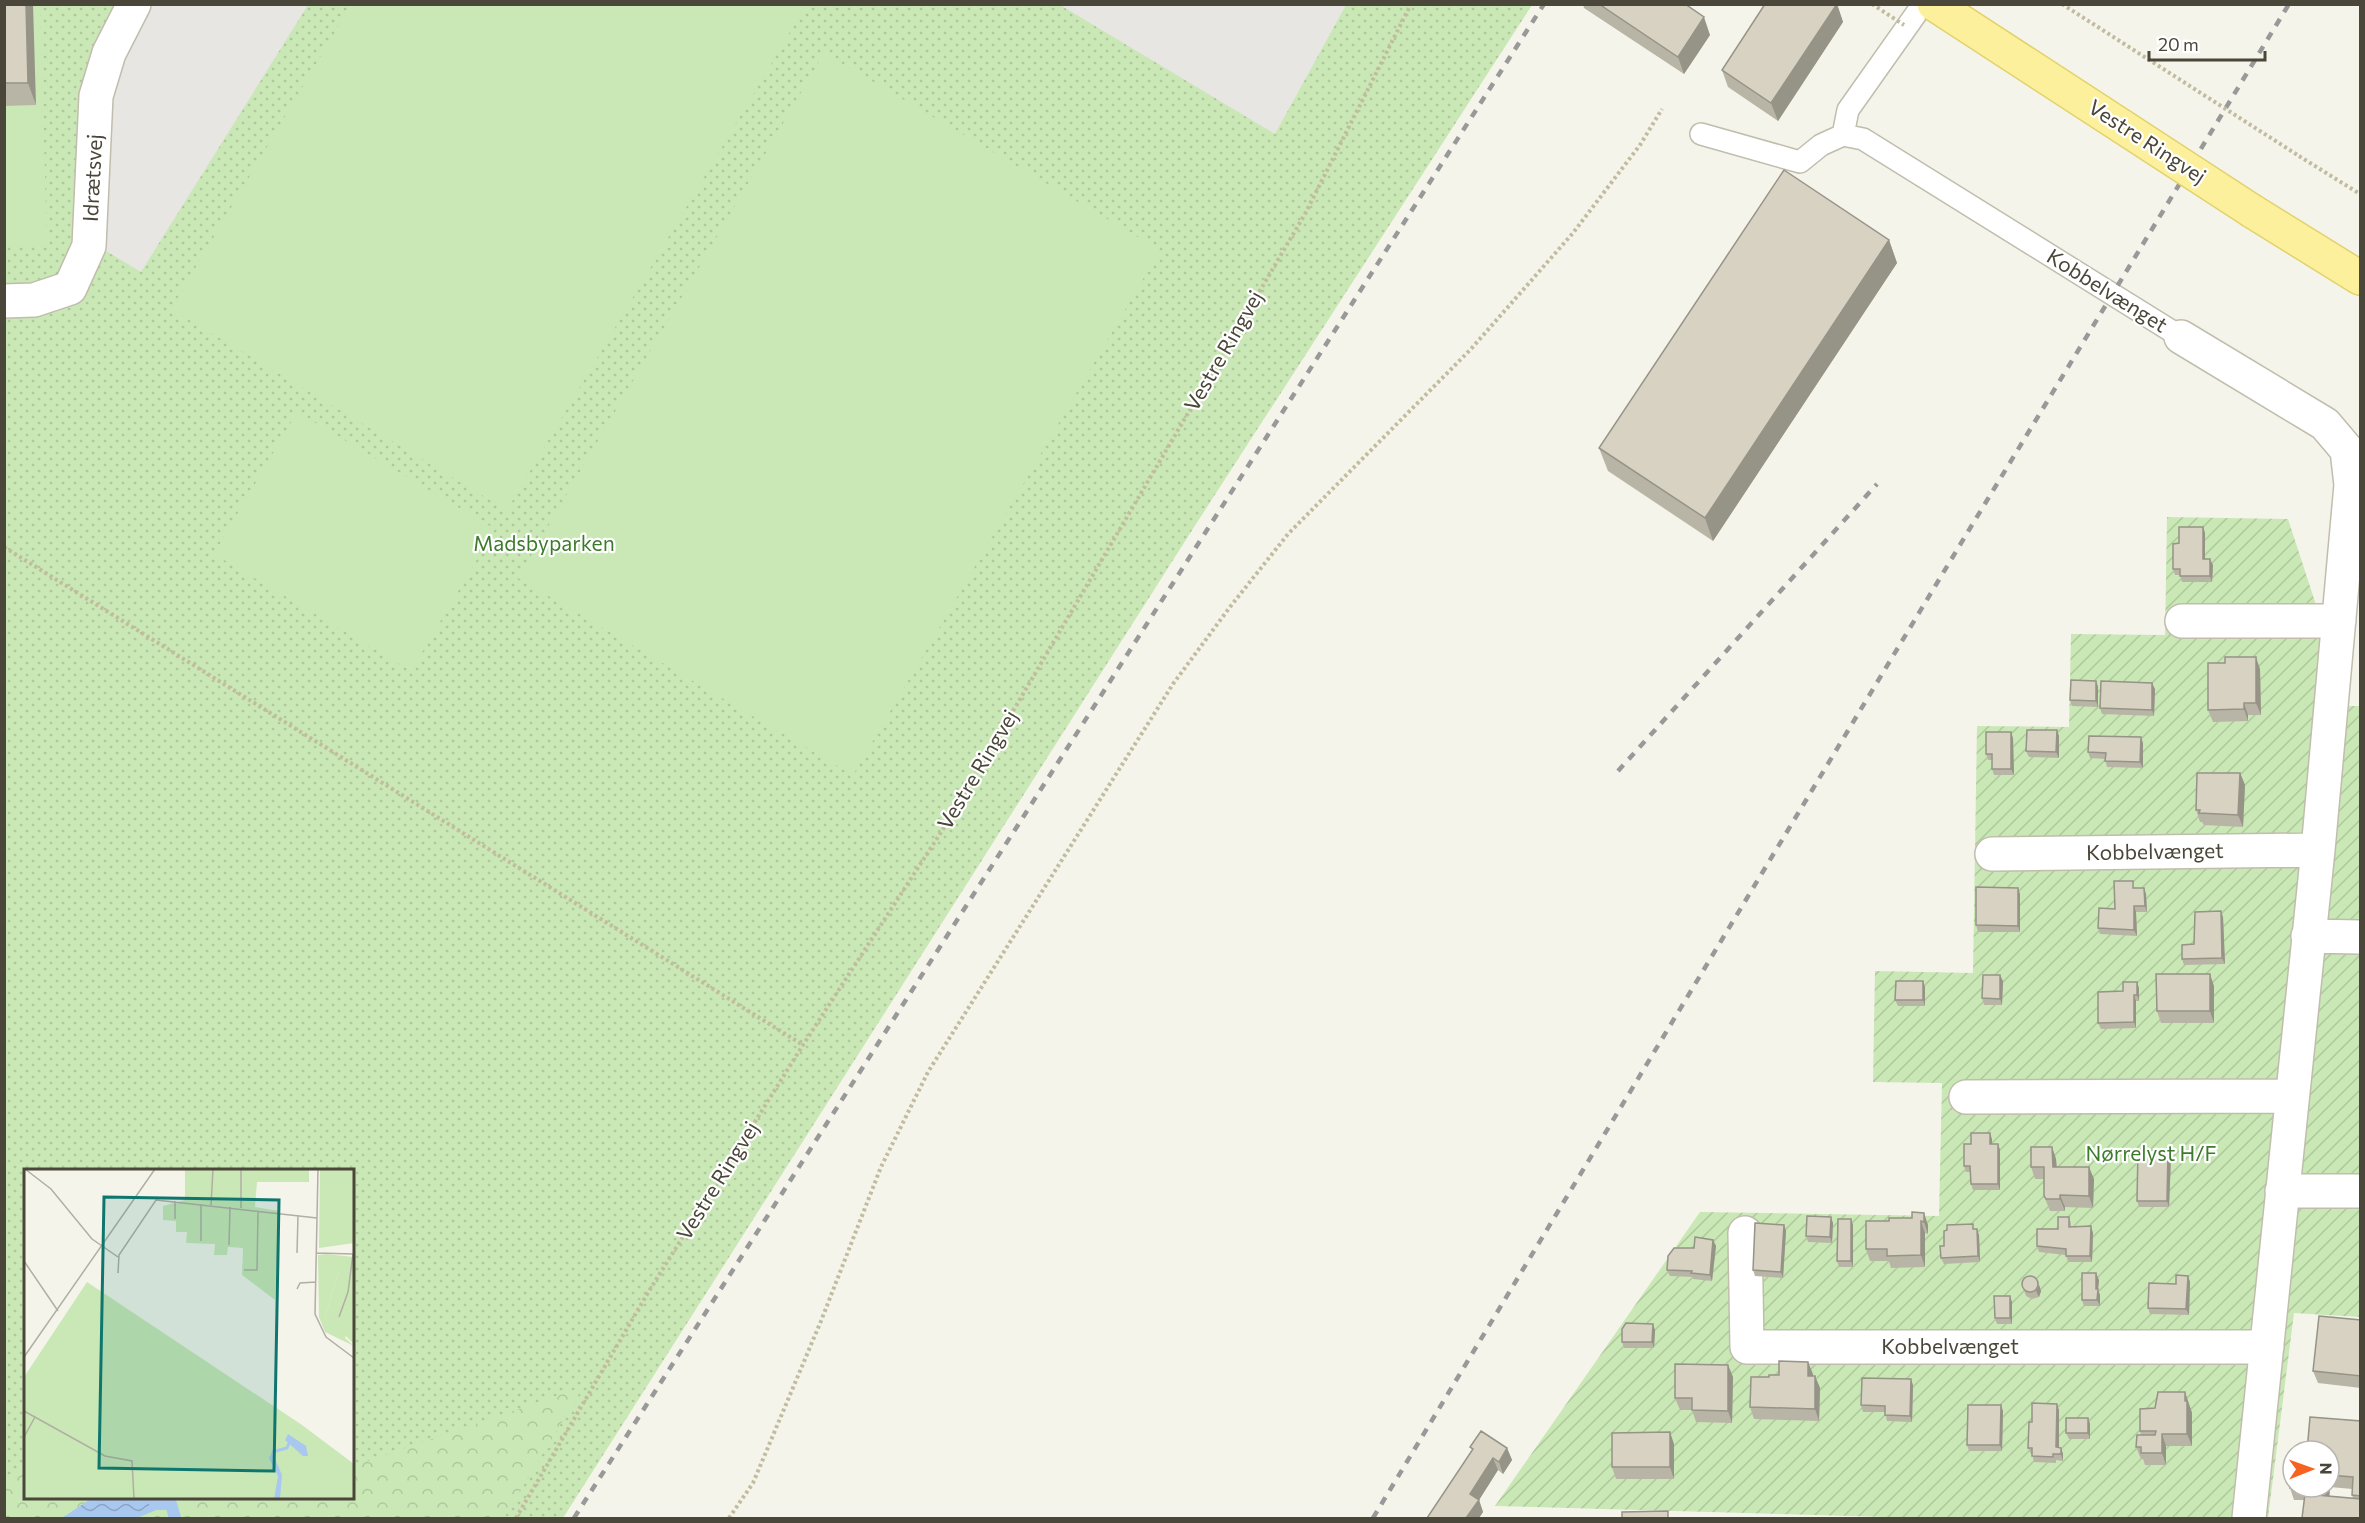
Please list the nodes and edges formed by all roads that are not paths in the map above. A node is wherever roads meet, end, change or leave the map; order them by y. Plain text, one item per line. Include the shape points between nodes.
1 (134, 4) edge
2 (1923, 4) edge
3 (1934, 4) edge
4 (1701, 134) dead end
5 (1843, 135) junction
6 (2361, 278) edge
7 (4, 301) edge
8 (2181, 337) joint
9 (2182, 621) dead end
10 (2339, 621) junction
11 (2318, 850) junction
12 (1992, 854) dead end
13 (2308, 936) junction
14 (2361, 937) edge
15 (2292, 1096) junction
16 (1966, 1097) dead end
17 (2282, 1191) junction
18 (2361, 1191) edge
19 (1745, 1233) dead end
20 (2266, 1347) junction
21 (2249, 1518) edge

1 - 7 street, Idrætsvej via 109,53 96,96 89,246 69,288 34,300
2 - 5 lane via 1848,110
3 - 6 main road, Vestre Ringvej, bridge
4 - 5 lane via 1800,162 1821,145
5 - 8 lane, Kobbelvænget via 1863,139
8 - 10 street, Kobbelvænget via 2325,424 2347,450 2351,485
9 - 10 street
10 - 11 street, Kobbelvænget
11 - 12 street, Kobbelvænget
11 - 13 street, Kobbelvænget
13 - 14 street
13 - 15 street, Kobbelvænget
15 - 16 street
15 - 17 street, Kobbelvænget
17 - 18 street
17 - 20 street, Kobbelvænget
19 - 20 street, Kobbelvænget via 1748,1347
20 - 21 street, Kobbelvænget

